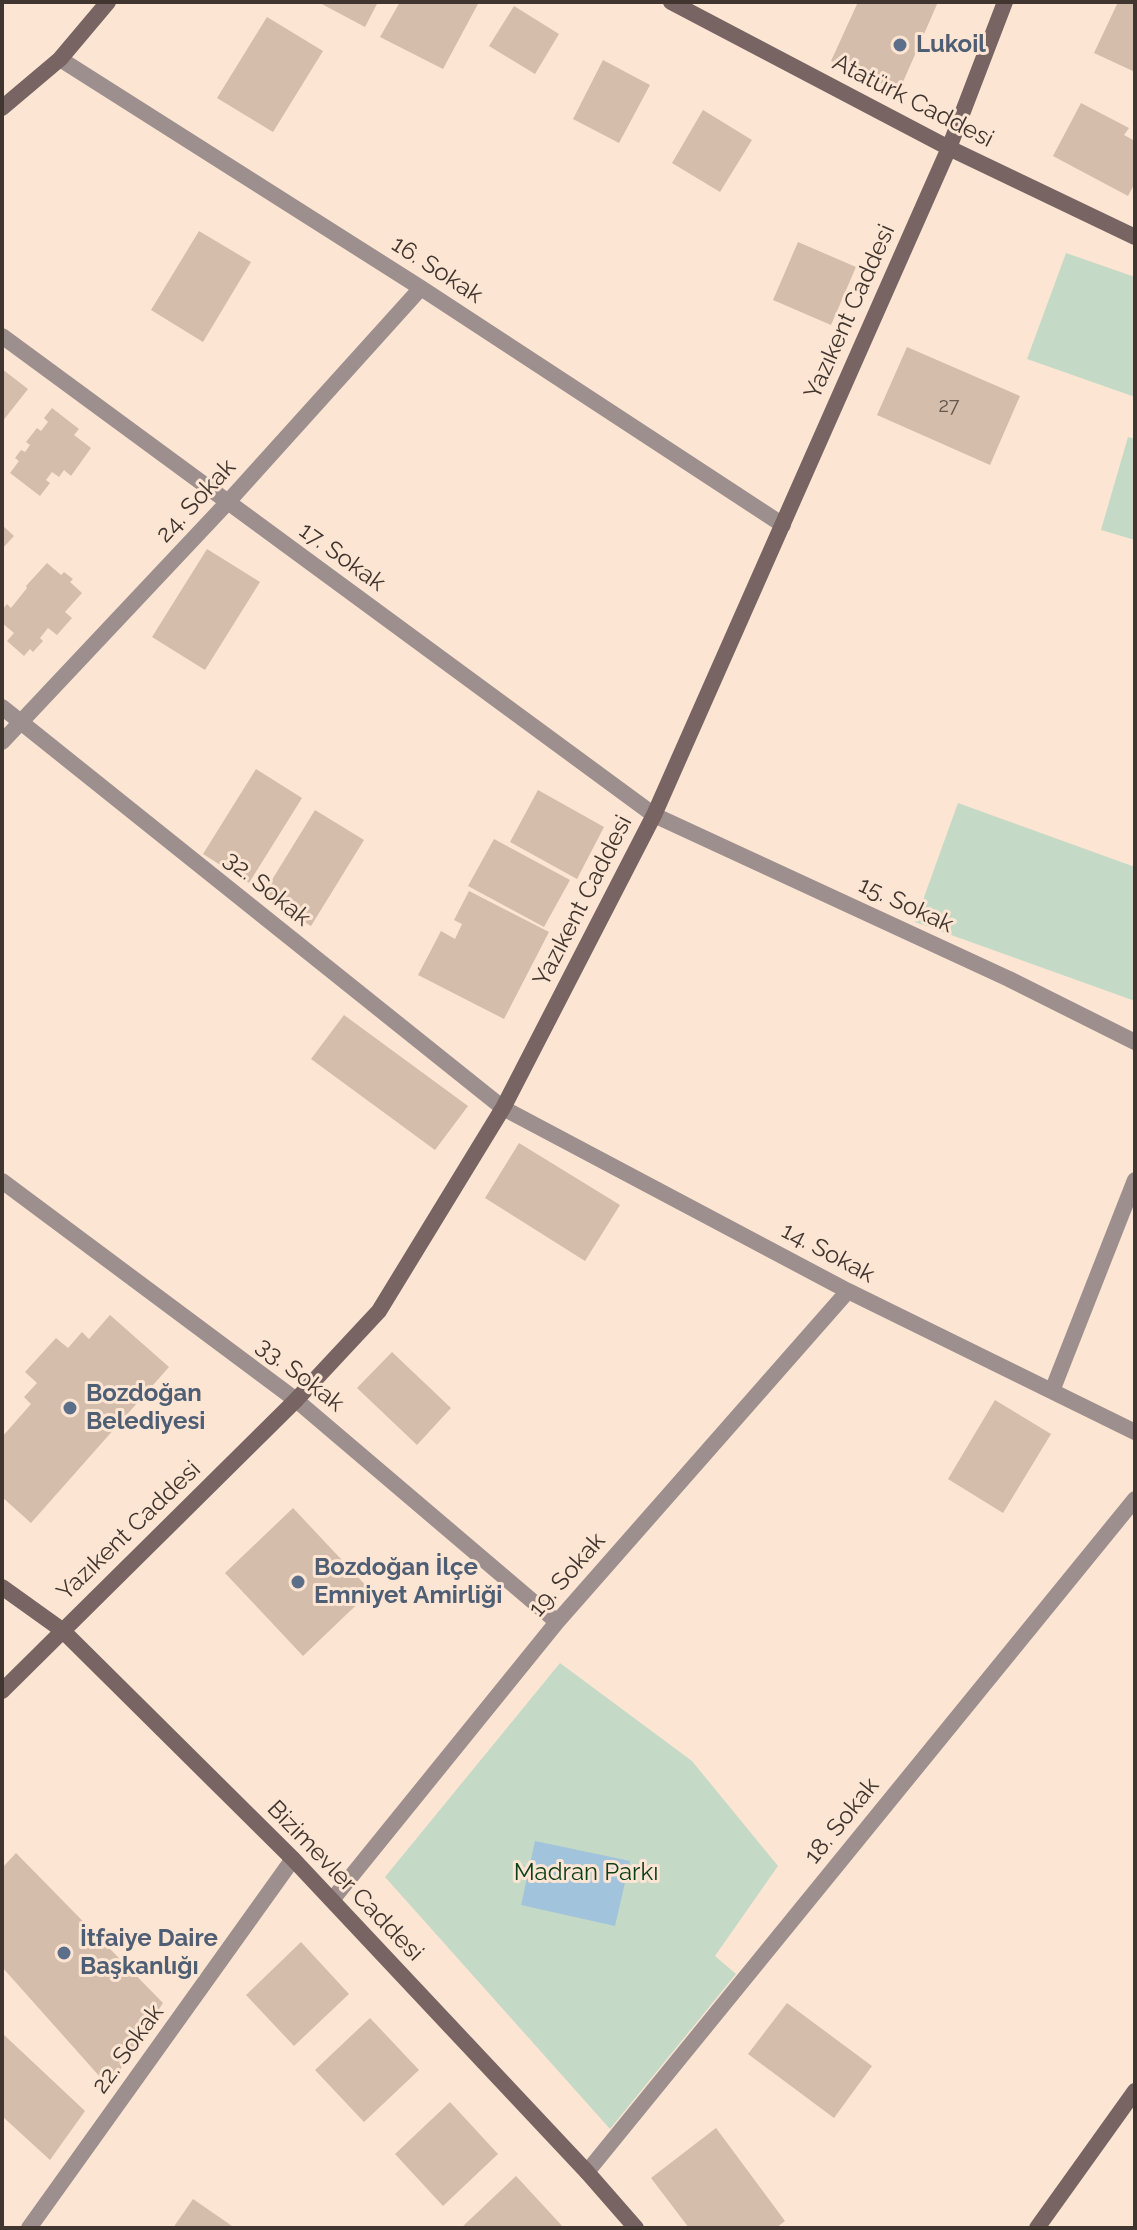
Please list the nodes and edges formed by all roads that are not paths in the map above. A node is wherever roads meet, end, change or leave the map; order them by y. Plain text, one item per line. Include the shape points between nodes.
1 (108, 2) edge
2 (671, 2) edge
3 (1005, 2) edge
4 (60, 59) junction
5 (2, 108) edge
6 (949, 148) junction
7 (1135, 237) edge
8 (421, 288) junction
9 (2, 336) edge
10 (227, 503) junction
11 (783, 525) junction
12 (2, 707) edge
13 (21, 723) junction
14 (2, 742) edge
15 (654, 815) junction
16 (1135, 1042) edge
17 (503, 1108) junction
18 (1135, 1180) edge
19 (2, 1181) edge
20 (848, 1291) junction
21 (1052, 1391) junction
22 (296, 1400) junction
23 (1135, 1432) edge
24 (1135, 1499) edge
25 (2, 1587) edge
26 (557, 1622) junction
27 (62, 1630) junction
28 (2, 1691) edge
29 (293, 1859) junction
30 (332, 1900) junction
31 (1135, 2091) edge
32 (587, 2172) junction
33 (32, 2227) edge
34 (636, 2228) edge
35 (1037, 2228) edge

1 - 4 street
2 - 6 street, Atatürk Caddesi
3 - 6 street, Yazıkent Caddesi
4 - 5 street
4 - 8 street, 16. Sokak
6 - 7 street, Atatürk Caddesi
6 - 11 street, Yazıkent Caddesi
8 - 10 street, 24. Sokak
8 - 11 street, 16. Sokak
9 - 10 street, 17. Sokak
10 - 13 street, 24. Sokak
10 - 15 street, 17. Sokak
11 - 15 street, Yazıkent Caddesi
12 - 13 street, 32. Sokak
13 - 14 street, 24. Sokak
13 - 17 street, 32. Sokak
15 - 16 street, 15. Sokak
15 - 17 street, Yazıkent Caddesi
17 - 20 street, 14. Sokak
17 - 22 street, Yazıkent Caddesi via 379,1311
18 - 21 street
19 - 22 street, 33. Sokak
20 - 21 street, 14. Sokak
20 - 26 street, 19. Sokak
21 - 23 street, 14. Sokak
22 - 26 street, 33. Sokak
22 - 27 street, Yazıkent Caddesi
24 - 32 street, 18. Sokak
25 - 27 street, Bizimevler Caddesi
26 - 30 street, 19. Sokak
27 - 28 street, Yazıkent Caddesi
27 - 29 street, Bizimevler Caddesi
29 - 30 street, Bizimevler Caddesi
29 - 33 street, 22. Sokak
30 - 32 street, Bizimevler Caddesi
31 - 35 street
32 - 34 street, Bizimevler Caddesi

